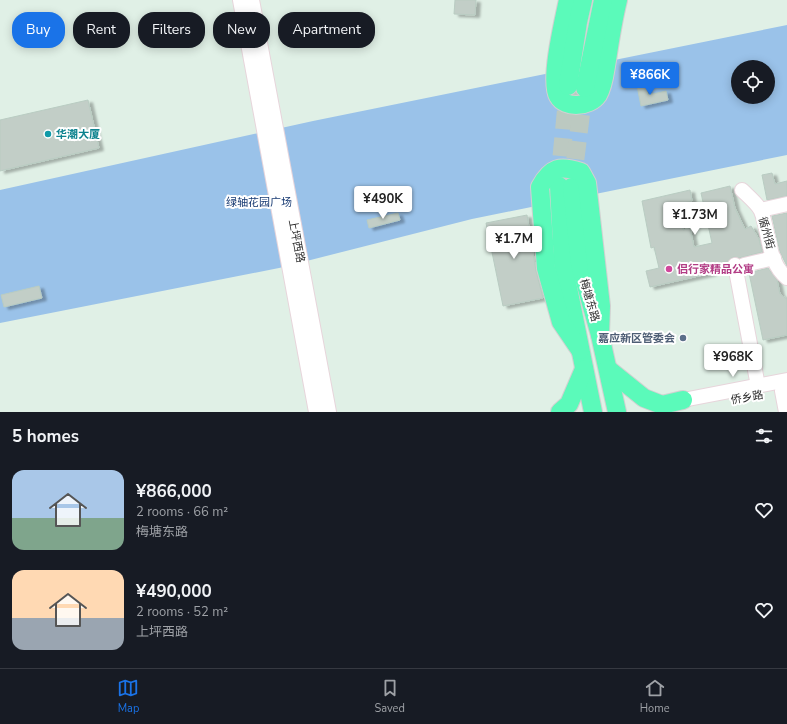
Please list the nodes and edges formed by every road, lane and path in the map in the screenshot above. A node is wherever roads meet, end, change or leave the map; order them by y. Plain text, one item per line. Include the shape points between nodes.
1 (240, 0) edge
2 (252, 0) edge
3 (568, 0) edge
4 (583, 0) edge
5 (603, 0) edge
6 (618, 0) edge
7 (742, 190) dead end
8 (787, 204) edge
9 (761, 210) junction
10 (774, 258) junction
11 (787, 278) edge
12 (600, 334) junction
13 (580, 350) junction
14 (584, 369) junction
15 (608, 369) junction
16 (758, 386) junction
17 (785, 387) edge
18 (680, 407) edge
19 (316, 412) edge
20 (329, 412) edge
21 (560, 412) edge
22 (594, 412) edge
23 (617, 412) edge
24 (786, 412) edge

1 - 19 street, 上坪西路
2 - 20 street, 上坪西路
3 - 6 main road via 554,85 558,97 575,105 588,104 597,96 603,82
4 - 5 main road via 578,22 576,87
7 - 9 street, 循州街
8 - 9 street
9 - 10 street, 循州街
10 - 11 street, 循州街 via 780,272
10 - 16 street via 739,265
12 - 13 main road, 梅塘东路 via 580,264 565,186 563,263
12 - 13 main road via 601,306 587,183 581,172 568,168 553,170 540,187 546,268 561,322
12 - 15 main road, 梅塘东路
13 - 14 main road, 梅塘东路
14 - 21 main road via 569,404
14 - 22 main road, 梅塘东路
15 - 18 main road via 644,398 662,405
15 - 23 main road, 梅塘东路
16 - 17 street, 侨乡路
16 - 18 street, 侨乡路
17 - 18 street, 侨乡路
17 - 24 street

